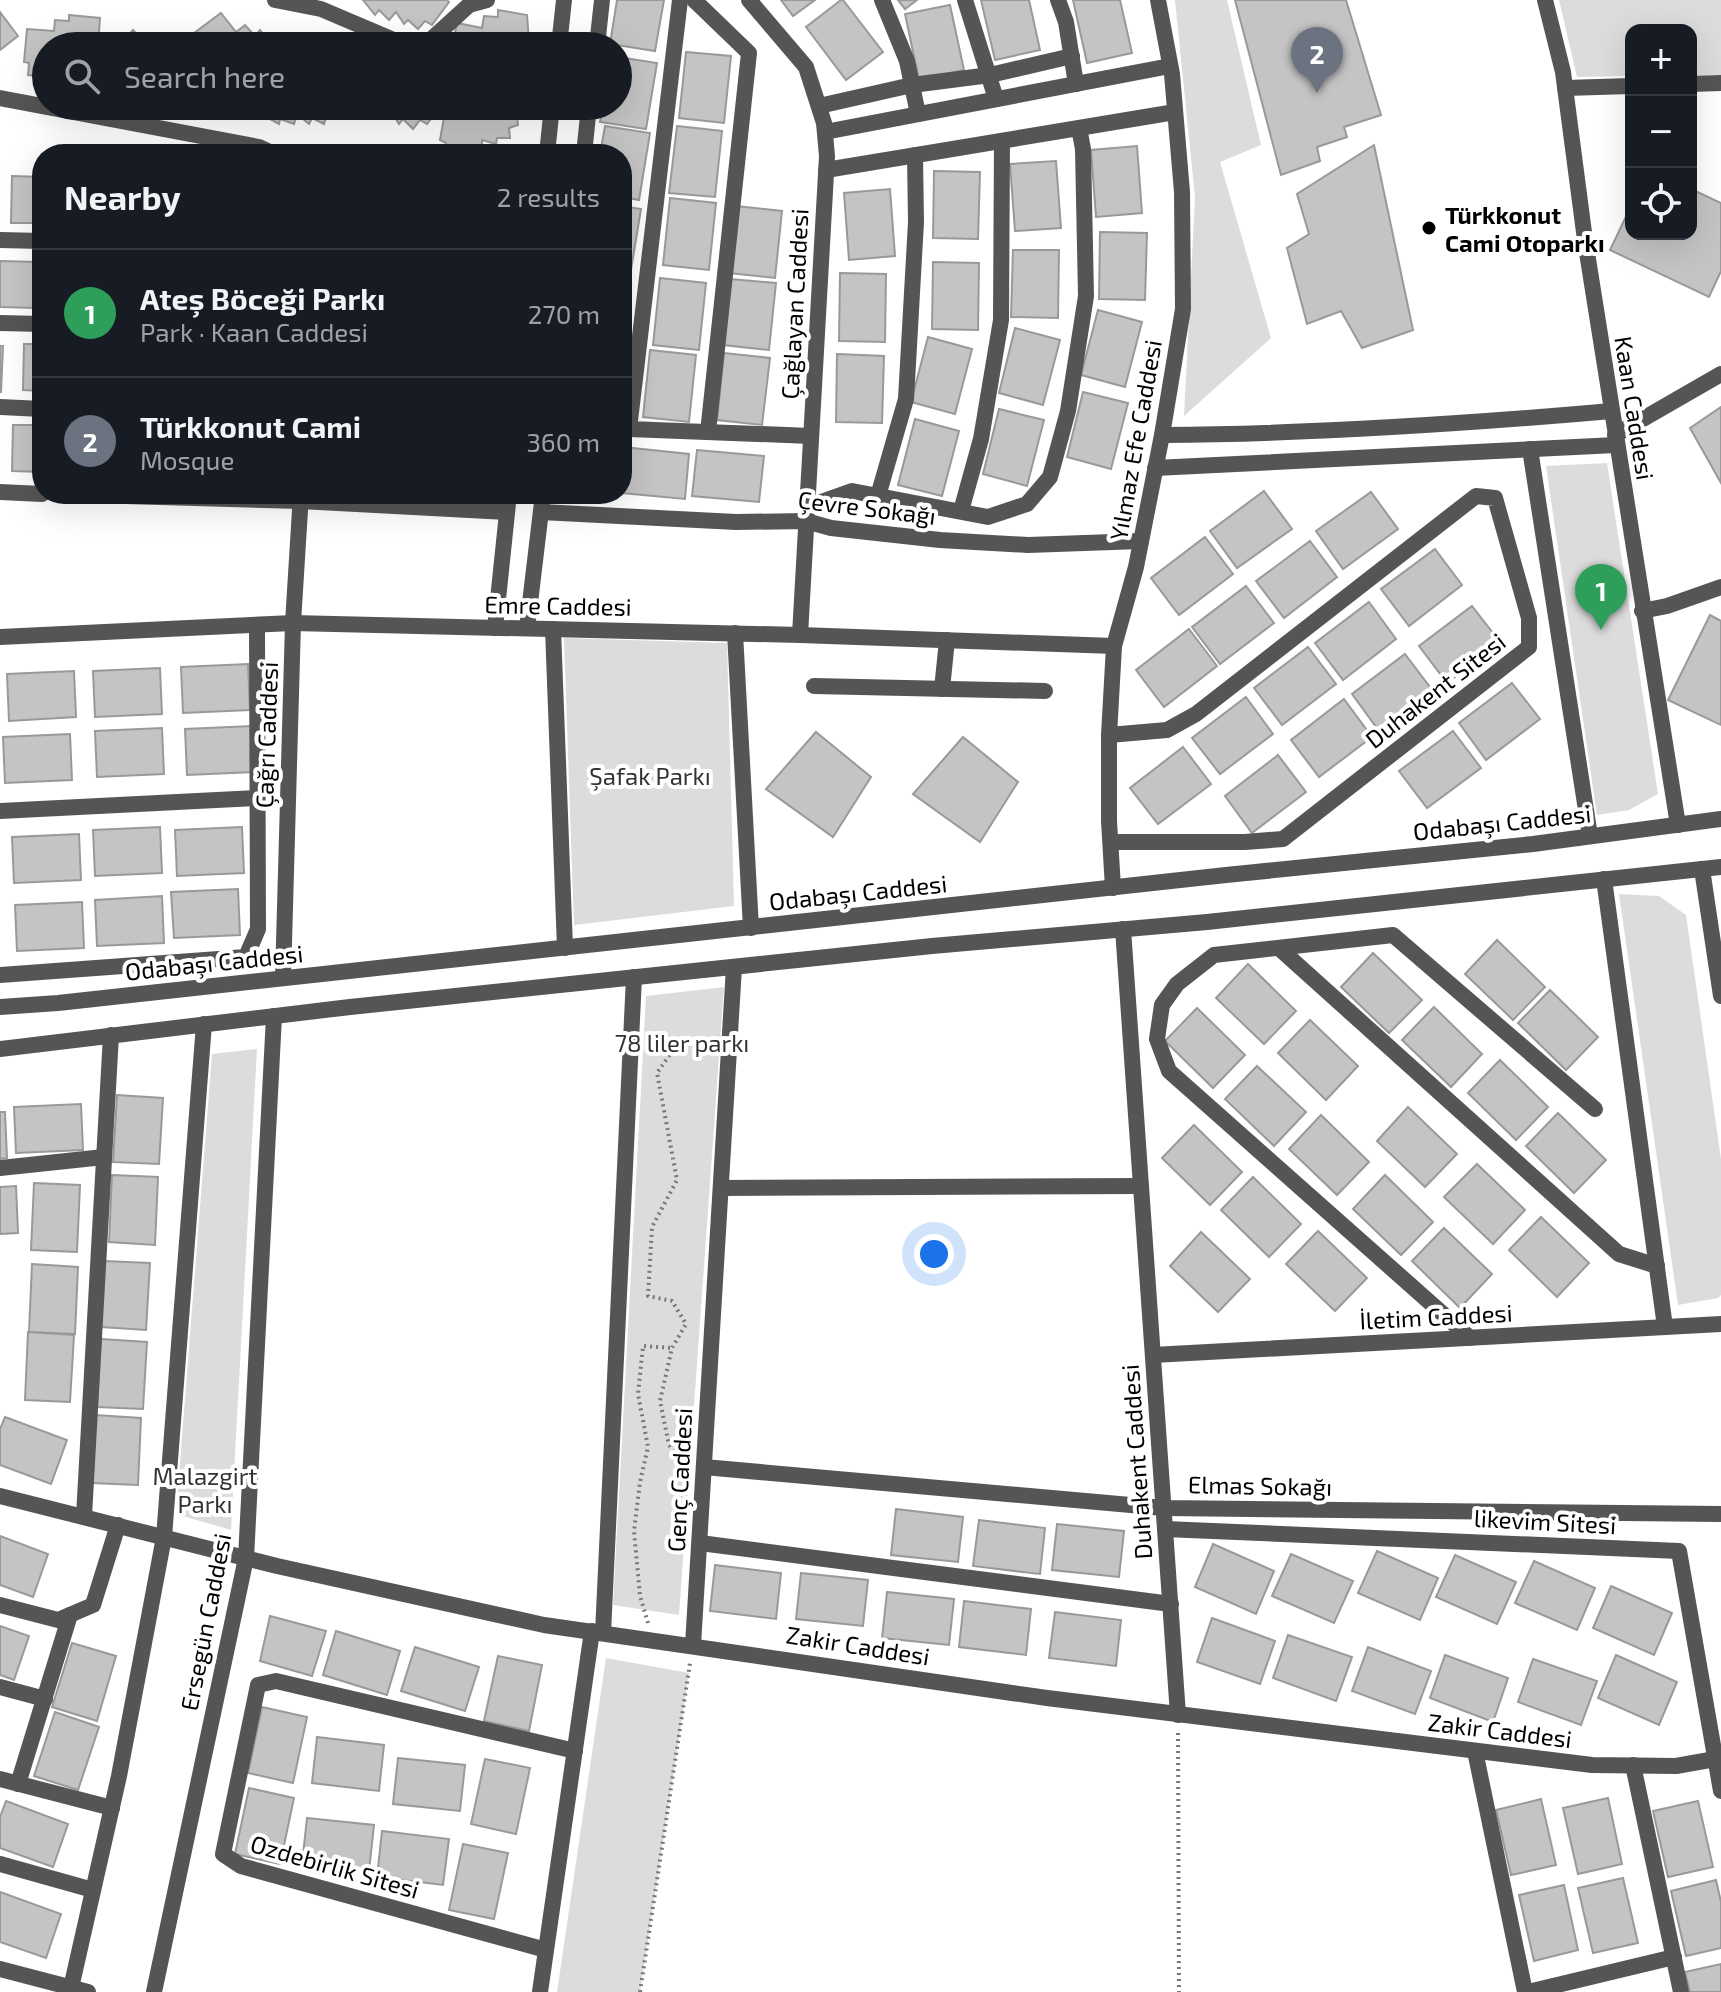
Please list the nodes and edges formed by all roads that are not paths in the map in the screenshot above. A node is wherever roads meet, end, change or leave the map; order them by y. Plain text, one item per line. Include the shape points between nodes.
1 (275, 0) edge
2 (487, 0) edge
3 (564, 0) edge
4 (602, 0) edge
5 (680, 0) edge
6 (694, 0) edge
7 (749, 0) edge
8 (882, 0) edge
9 (965, 0) edge
10 (1058, 0) edge
11 (1158, 0) edge
12 (1545, 0) edge
13 (375, 32) edge
14 (439, 32) edge
15 (561, 32) edge
16 (599, 32) edge
17 (1072, 56) junction
18 (1170, 66) junction
19 (990, 75) junction
20 (1721, 83) edge
21 (1076, 84) junction
22 (1697, 84) edge
23 (912, 85) junction
24 (1625, 86) edge
25 (1565, 88) junction
26 (0, 98) edge
27 (996, 99) junction
28 (32, 104) edge
29 (819, 106) junction
30 (1175, 112) junction
31 (918, 114) junction
32 (116, 120) edge
33 (551, 120) edge
34 (588, 120) edge
35 (1079, 128) junction
36 (825, 132) junction
37 (1002, 141) junction
38 (243, 144) edge
39 (548, 144) edge
40 (585, 144) edge
41 (915, 155) junction
42 (826, 170) junction
43 (0, 240) edge
44 (32, 241) edge
45 (0, 323) edge
46 (32, 324) edge
47 (1721, 374) edge
48 (632, 404) edge
49 (0, 407) edge
50 (32, 409) edge
51 (1612, 411) junction
52 (632, 429) edge
53 (708, 432) junction
54 (1162, 435) junction
55 (811, 436) junction
56 (1616, 440) junction
57 (1530, 449) junction
58 (1155, 468) junction
59 (0, 492) edge
60 (32, 494) edge
61 (878, 496) junction
62 (300, 504) edge
63 (397, 504) edge
64 (508, 504) edge
65 (542, 504) edge
66 (961, 511) junction
67 (507, 512) junction
68 (541, 512) junction
69 (806, 514) junction
70 (1141, 541) junction
71 (1721, 587) edge
72 (1642, 611) junction
73 (293, 623) junction
74 (257, 625) junction
75 (495, 628) junction
76 (527, 628) junction
77 (553, 629) junction
78 (735, 633) junction
79 (800, 635) junction
80 (0, 637) edge
81 (947, 640) junction
82 (1114, 646) junction
83 (814, 686) dead end
84 (942, 689) junction
85 (1045, 691) dead end
86 (1109, 735) junction
87 (257, 798) junction
88 (0, 811) edge
89 (1721, 819) edge
90 (1678, 825) junction
91 (1590, 836) junction
92 (1111, 842) junction
93 (1721, 867) edge
94 (1702, 869) junction
95 (1604, 879) junction
96 (1113, 888) junction
97 (751, 928) junction
98 (1123, 929) junction
99 (565, 948) junction
100 (1280, 949) junction
101 (734, 967) junction
102 (0, 975) edge
103 (634, 977) junction
104 (283, 978) junction
105 (1721, 996) edge
106 (0, 1007) edge
107 (274, 1016) junction
108 (204, 1024) junction
109 (111, 1035) junction
110 (0, 1049) edge
111 (1595, 1109) dead end
112 (104, 1157) junction
113 (0, 1168) edge
114 (1141, 1186) junction
115 (721, 1188) junction
116 (1657, 1266) junction
117 (1721, 1324) edge
118 (1665, 1327) junction
119 (1470, 1338) junction
120 (1153, 1355) junction
121 (704, 1467) junction
122 (0, 1496) edge
123 (1164, 1508) junction
124 (1721, 1514) edge
125 (84, 1516) junction
126 (118, 1525) junction
127 (1165, 1529) junction
128 (164, 1537) junction
129 (700, 1543) junction
130 (246, 1558) junction
131 (1171, 1604) junction
132 (0, 1605) edge
133 (70, 1615) junction
134 (598, 1632) junction
135 (693, 1645) junction
136 (0, 1687) edge
137 (45, 1699) junction
138 (1178, 1715) junction
139 (575, 1751) junction
140 (1475, 1751) junction
141 (1717, 1759) edge
142 (1633, 1765) junction
143 (0, 1779) edge
144 (18, 1784) junction
145 (1721, 1791) edge
146 (112, 1808) junction
147 (0, 1864) edge
148 (93, 1890) junction
149 (546, 1950) junction
150 (1674, 1957) junction
151 (0, 1969) edge
152 (71, 1988) junction
153 (88, 1992) edge
154 (154, 1992) edge
155 (540, 1992) edge
156 (1526, 1992) edge
157 (1681, 1992) edge

1 - 13 street via 321,9
2 - 14 street via 469,5
3 - 15 street
4 - 16 street
5 - 48 street
6 - 53 street via 749,53
7 - 29 street, Çağlayan Caddesi via 806,67
8 - 23 street
9 - 19 street
10 - 17 street
11 - 18 street, Yılmaz Efe Caddesi
12 - 25 street, Kaan Caddesi
17 - 19 street
17 - 21 street
18 - 21 street
18 - 30 street, Yılmaz Efe Caddesi
19 - 23 street
19 - 27 street
20 - 22 street
21 - 27 street
23 - 29 street
23 - 31 street
24 - 25 street
25 - 51 street, Kaan Caddesi
26 - 28 street
27 - 31 street
29 - 36 street, Çağlayan Caddesi
30 - 35 street
30 - 54 street, Yılmaz Efe Caddesi via 1183,309
31 - 36 street
32 - 38 street
33 - 39 street
34 - 40 street
35 - 37 street
35 - 66 street via 1086,296 1068,411 1050,477 1027,504 988,517
36 - 42 street, Çağlayan Caddesi
37 - 41 street
37 - 66 street via 1001,320 981,439
41 - 42 street
41 - 61 street via 906,399
42 - 55 street, Çağlayan Caddesi
43 - 44 street
45 - 46 street
47 - 56 street
49 - 50 street
51 - 54 street via 1308,432
51 - 56 street, Kaan Caddesi
52 - 53 street
53 - 55 street
54 - 58 street, Yılmaz Efe Caddesi
55 - 69 street, Çağlayan Caddesi
56 - 57 street
56 - 72 street, Kaan Caddesi
57 - 58 street
57 - 91 street
58 - 70 street, Yılmaz Efe Caddesi
59 - 60 street
61 - 66 street
61 - 69 street via 852,491
62 - 73 street, Çağrı Caddesi
63 - 67 street
64 - 67 street
65 - 68 street
67 - 75 street
68 - 69 street, Çevre Sokağı via 736,522
68 - 76 street
69 - 70 street, Çevre Sokağı via 831,528 940,540 1028,545
69 - 79 street, Çağlayan Caddesi
70 - 82 street, Yılmaz Efe Caddesi
71 - 72 street
72 - 90 street, Kaan Caddesi
73 - 74 street, Emre Caddesi
73 - 75 street, Emre Caddesi
73 - 104 street, Çağrı Caddesi
74 - 80 street, Emre Caddesi
74 - 87 street
75 - 76 street, Emre Caddesi
76 - 77 street, Emre Caddesi
77 - 78 street, Emre Caddesi
77 - 99 street
78 - 79 street, Emre Caddesi
78 - 97 street
79 - 81 street, Emre Caddesi
81 - 82 street, Emre Caddesi
81 - 84 street
82 - 86 street, Yılmaz Efe Caddesi
83 - 84 street
84 - 85 street
86 - 92 street, Yılmaz Efe Caddesi
86 - 92 street, Duhakent Sitesi via 1167,730 1196,714 1476,496 1495,498 1529,618 1529,647 1283,839
87 - 88 street
87 - 102 street via 258,929 246,957
89 - 90 street, Odabaşı Caddesi
90 - 91 street, Odabaşı Caddesi
91 - 96 street, Odabaşı Caddesi
92 - 96 street, Yılmaz Efe Caddesi
93 - 94 street
94 - 95 street
94 - 105 street
95 - 98 street
95 - 116 street
96 - 97 street, Odabaşı Caddesi
97 - 99 street, Odabaşı Caddesi
98 - 101 street
98 - 114 street, Duhakent Caddesi
99 - 104 street, Odabaşı Caddesi
100 - 111 street via 1393,935
100 - 116 street via 1619,1254
100 - 119 street via 1214,955 1177,984 1162,1005 1157,1039 1169,1071
101 - 103 street
101 - 115 street, Genç Caddesi
103 - 107 street
103 - 134 street
104 - 106 street, Odabaşı Caddesi
107 - 108 street
107 - 130 street, Ersegün Caddesi
108 - 109 street
108 - 128 street
109 - 110 street
109 - 112 street
112 - 113 street
112 - 125 street
114 - 115 street
114 - 120 street, Duhakent Caddesi
115 - 121 street, Genç Caddesi
116 - 118 street
117 - 118 street, İletim Caddesi
118 - 119 street, İletim Caddesi
119 - 120 street, İletim Caddesi
120 - 123 street, Duhakent Caddesi
121 - 123 street, Elmas Sokağı
121 - 129 street, Genç Caddesi
122 - 125 street, Zakir Caddesi
123 - 124 street, Elmas Sokağı
123 - 127 street, Duhakent Caddesi
125 - 126 street, Zakir Caddesi
126 - 128 street, Zakir Caddesi
126 - 133 street via 93,1605
127 - 131 street, Duhakent Caddesi
127 - 141 street, likevim Sitesi via 1679,1551
128 - 130 street, Zakir Caddesi
128 - 146 street
129 - 131 street
129 - 135 street, Genç Caddesi
130 - 134 street, Zakir Caddesi via 544,1625
130 - 154 street, Ersegün Caddesi
131 - 138 street, Duhakent Caddesi
132 - 133 street via 58,1620
133 - 137 street
134 - 135 street, Zakir Caddesi
134 - 139 street
135 - 138 street, Zakir Caddesi
136 - 137 street
137 - 144 street
138 - 140 street, Zakir Caddesi
139 - 149 street
139 - 149 street, Ozdebirlik Sitesi via 276,1681 258,1685 223,1854 241,1866
140 - 142 street, Zakir Caddesi
140 - 156 street
141 - 142 street, Zakir Caddesi via 1676,1766
141 - 145 street, likevim Sitesi
142 - 150 street
143 - 144 street
144 - 146 street
146 - 148 street
147 - 148 street
148 - 152 street
149 - 155 street
150 - 156 street
150 - 157 street
151 - 152 street
152 - 153 street

